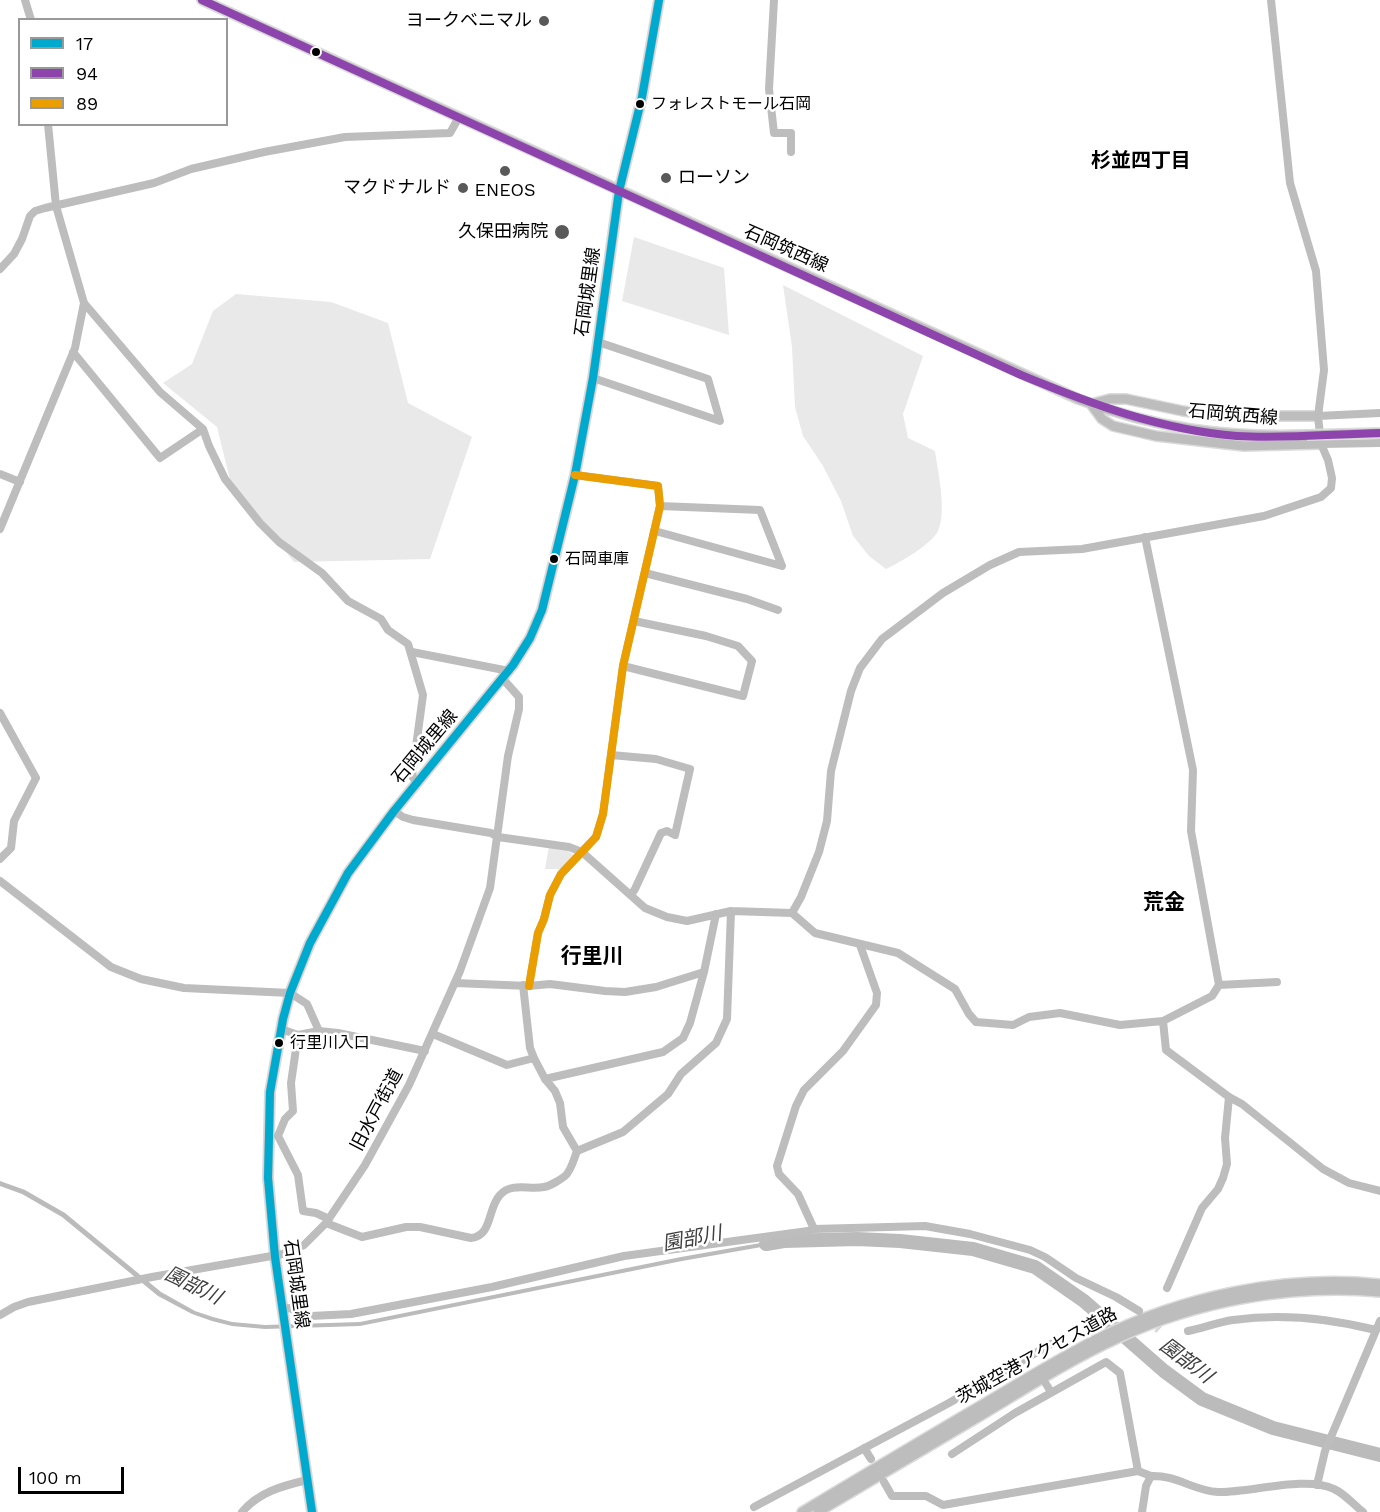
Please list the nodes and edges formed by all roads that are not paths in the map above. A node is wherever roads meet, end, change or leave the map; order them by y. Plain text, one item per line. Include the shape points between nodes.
1 (25, 0) edge
2 (202, 0) edge
3 (659, 0) edge
4 (774, 0) edge
5 (1271, 0) edge
6 (30, 18) edge
7 (459, 117) junction
8 (48, 126) edge
9 (791, 152) dead end
10 (619, 191) junction
11 (56, 206) junction
12 (0, 269) edge
13 (84, 303) junction
14 (598, 342) junction
15 (73, 352) junction
16 (593, 378) junction
17 (1091, 404) junction
18 (1380, 413) edge
19 (1318, 416) junction
20 (203, 429) junction
21 (1380, 433) edge
22 (1380, 443) edge
23 (1322, 444) junction
24 (0, 474) edge
25 (575, 475) junction
26 (20, 482) junction
27 (660, 506) junction
28 (0, 529) edge
29 (655, 531) junction
30 (1145, 537) junction
31 (645, 573) junction
32 (778, 610) dead end
33 (634, 621) junction
34 (412, 652) junction
35 (623, 666) junction
36 (506, 675) junction
37 (0, 713) edge
38 (611, 755) junction
39 (417, 783) junction
40 (394, 811) junction
41 (498, 837) junction
42 (582, 852) junction
43 (0, 859) edge
44 (0, 881) edge
45 (631, 895) junction
46 (731, 911) junction
47 (792, 913) junction
48 (716, 914) junction
49 (860, 945) junction
50 (704, 972) junction
51 (1277, 982) dead end
52 (455, 983) junction
53 (1219, 985) junction
54 (526, 986) junction
55 (290, 993) junction
56 (1163, 1021) junction
57 (281, 1029) junction
58 (319, 1031) junction
59 (433, 1034) junction
60 (298, 1035) junction
61 (425, 1051) junction
62 (534, 1058) junction
63 (545, 1079) junction
64 (1229, 1097) junction
65 (577, 1151) junction
66 (1380, 1191) edge
67 (328, 1221) junction
68 (814, 1229) junction
69 (275, 1257) junction
70 (1167, 1288) dead end
71 (1376, 1288) edge
72 (283, 1313) junction
73 (0, 1315) edge
74 (1139, 1320) junction
75 (1380, 1321) edge
76 (1376, 1330) junction
77 (1188, 1332) dead end
78 (1113, 1335) junction
79 (1052, 1344) dead end
80 (1030, 1356) junction
81 (1035, 1364) dead end
82 (1046, 1384) dead end
83 (1051, 1392) junction
84 (864, 1448) junction
85 (952, 1454) dead end
86 (871, 1459) dead end
87 (1138, 1471) junction
88 (1151, 1476) junction
89 (307, 1480) junction
90 (884, 1482) dead end
91 (1317, 1485) junction
92 (754, 1507) dead end
93 (242, 1512) edge
94 (312, 1512) edge
95 (802, 1512) edge
96 (818, 1512) edge
97 (1142, 1512) edge
98 (1363, 1512) edge

1 - 6 street
2 - 7 main road, 石岡筑西線
3 - 10 main road, 石岡城里線 via 642,97
4 - 9 street via 769,89 774,133 791,133
5 - 19 street via 1290,183 1316,271 1324,370
7 - 10 main road, 石岡筑西線
7 - 11 street via 450,133 345,137 264,152
8 - 11 street
10 - 14 main road, 石岡城里線
10 - 17 main road, 石岡筑西線
11 - 12 street via 30,216 14,254
11 - 13 street
13 - 15 street
13 - 20 street via 160,392
14 - 16 main road, 石岡城里線
14 - 16 street via 708,380 720,421
15 - 20 street via 160,458
15 - 26 street
16 - 25 main road, 石岡城里線
17 - 19 main road via 1126,399 1224,416
17 - 21 main road, 石岡筑西線, bridge via 1210,433
17 - 23 main road via 1113,426 1156,436 1244,446
18 - 19 street
19 - 23 street
20 - 34 street via 225,479 260,523 322,573 348,601 381,619
22 - 23 street
23 - 30 street via 1332,478 1330,488 1321,497 1264,516
24 - 26 street
25 - 27 street via 658,486
25 - 36 main road, 石岡城里線 via 546,600 530,638
26 - 28 street
27 - 29 street
27 - 29 street via 760,510 783,566
29 - 31 street
30 - 47 street via 1082,549 1019,552 943,593 882,639 860,668 851,691 831,771 819,852
30 - 53 street via 1193,770 1191,831
31 - 32 street
31 - 33 street
33 - 35 street
33 - 35 street via 738,646 752,661 743,696
34 - 36 street
34 - 39 street via 423,695 412,776
35 - 38 street
36 - 39 main road, 石岡城里線
36 - 41 street, 旧水戸街道 via 519,697 519,709 508,756
37 - 43 street via 36,778 14,821 11,848
38 - 42 street via 602,817 596,837
38 - 45 street via 656,759 690,769 675,835 661,833
39 - 40 main road, 石岡城里線
40 - 41 street via 413,820
40 - 55 main road, 石岡城里線 via 338,890
41 - 42 street
41 - 52 street, 旧水戸街道 via 490,888
42 - 45 street
42 - 54 street via 561,874 550,895
44 - 55 street via 111,967 141,979 184,988
45 - 48 street via 645,908 667,917 687,921
46 - 47 street
46 - 48 street
46 - 65 street via 727,1019 716,1043 681,1074 668,1094 623,1132
47 - 49 street via 815,933
48 - 50 street
49 - 56 street via 898,953 955,989 976,1022 1013,1025 1029,1017 1060,1013 1120,1025
49 - 68 street via 877,993 876,1005 843,1052 804,1090 777,1166 779,1174 798,1194
50 - 54 street via 625,992 550,984
50 - 63 street via 690,1023 678,1043 663,1052
51 - 53 street
52 - 54 street
52 - 59 street, 旧水戸街道
53 - 56 street via 1212,996
54 - 62 street
55 - 57 main road, 石岡城里線
55 - 58 street via 306,1004
56 - 64 street via 1166,1050
57 - 60 street
57 - 69 main road, 石岡城里線 via 268,1131
58 - 60 street
58 - 61 street
59 - 61 street, 旧水戸街道
59 - 62 street via 507,1065
60 - 67 street via 291,1083 293,1111 278,1137 298,1175 303,1211
61 - 67 street, 旧水戸街道 via 365,1165
62 - 63 street
63 - 65 street via 555,1091 563,1127
64 - 66 street via 1323,1169 1348,1183
64 - 70 street via 1223,1178 1202,1208
65 - 67 street via 566,1175 546,1187 511,1188 501,1193 493,1204 485,1231 478,1237 406,1227 362,1237
67 - 69 street, 旧水戸街道 via 304,1245
68 - 72 street via 624,1256 351,1314 311,1316 290,1308
68 - 74 street via 925,1226 1030,1250 1116,1297
69 - 72 main road, 石岡城里線
69 - 73 street, 旧水戸街道 via 28,1302
71 - 74 main road, 茨城空港アクセス道路 via 1257,1296
72 - 89 main road, 石岡城里線
74 - 78 main road, 茨城空港アクセス道路
75 - 76 street
76 - 77 street via 1292,1315 1233,1320
76 - 91 street via 1324,1450
78 - 95 main road, 茨城空港アクセス道路 via 1049,1365
78 - 96 main road, 茨城空港アクセス道路
79 - 80 street
80 - 81 street
80 - 84 street
82 - 83 street
83 - 85 street
83 - 87 street via 1106,1362 1120,1373
84 - 86 street
84 - 92 street
87 - 88 street
87 - 90 street via 943,1505 926,1496 892,1496
88 - 91 street via 1164,1475 1206,1491 1221,1492
88 - 97 street
89 - 93 street via 268,1492
89 - 94 main road, 石岡城里線
91 - 98 street via 1337,1491

